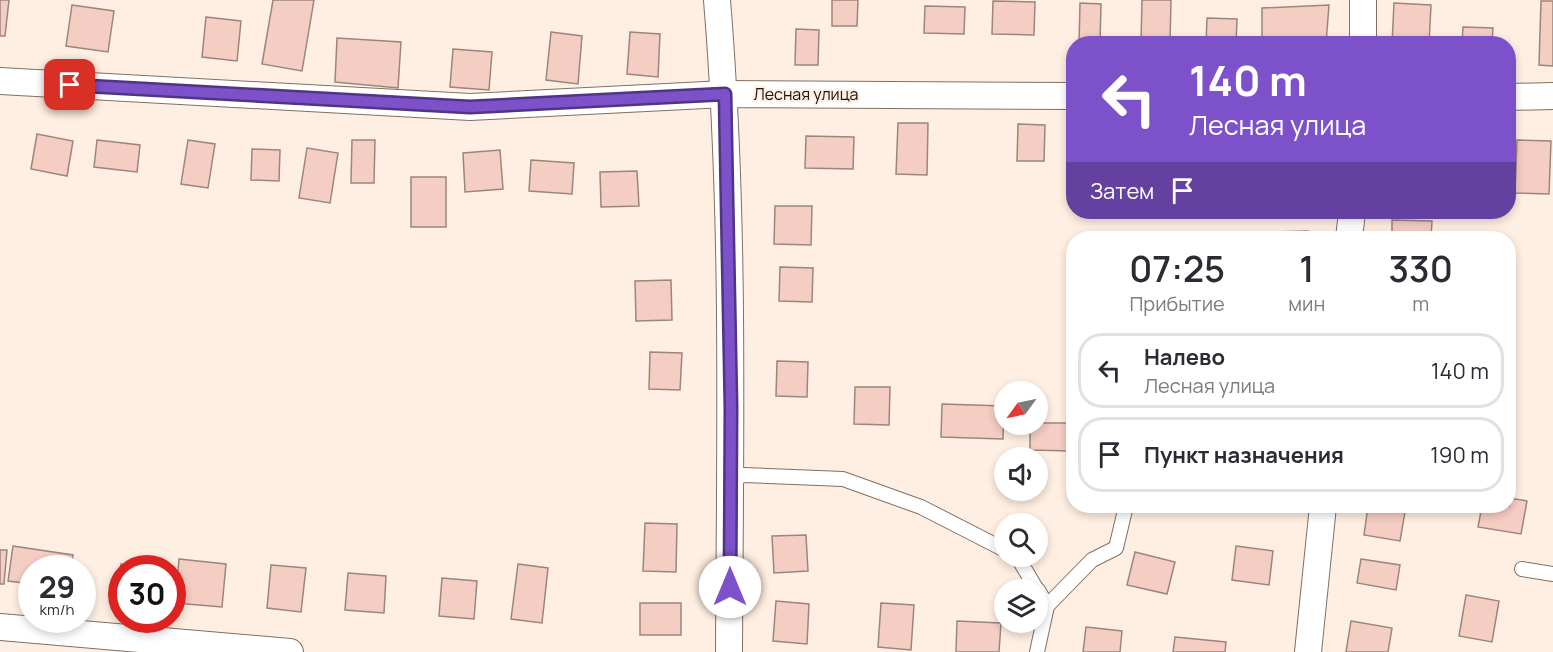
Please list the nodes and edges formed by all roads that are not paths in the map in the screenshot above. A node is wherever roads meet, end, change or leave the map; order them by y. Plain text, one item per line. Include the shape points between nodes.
1 (717, 0) edge
2 (1363, 0) edge
3 (1363, 36) edge
4 (0, 81) edge
5 (725, 94) junction
6 (1066, 96) edge
7 (1553, 96) edge
8 (1516, 97) edge
9 (730, 480) junction
10 (1124, 513) edge
11 (1322, 513) edge
12 (994, 544) edge
13 (1522, 569) dead end
14 (1553, 574) edge
15 (1048, 605) edge
16 (0, 627) edge
17 (1041, 633) edge
18 (290, 652) edge
19 (729, 652) edge
20 (1037, 652) edge
21 (1308, 652) edge

1 - 5 street
2 - 3 street
4 - 5 street, Лесная улица via 470,107
5 - 6 street, Лесная улица
5 - 9 street
7 - 8 street
9 - 12 lane via 744,475 843,479 921,507
9 - 19 street
10 - 15 lane via 1116,548 1092,560
11 - 21 street
13 - 14 lane
16 - 18 street
17 - 20 lane

